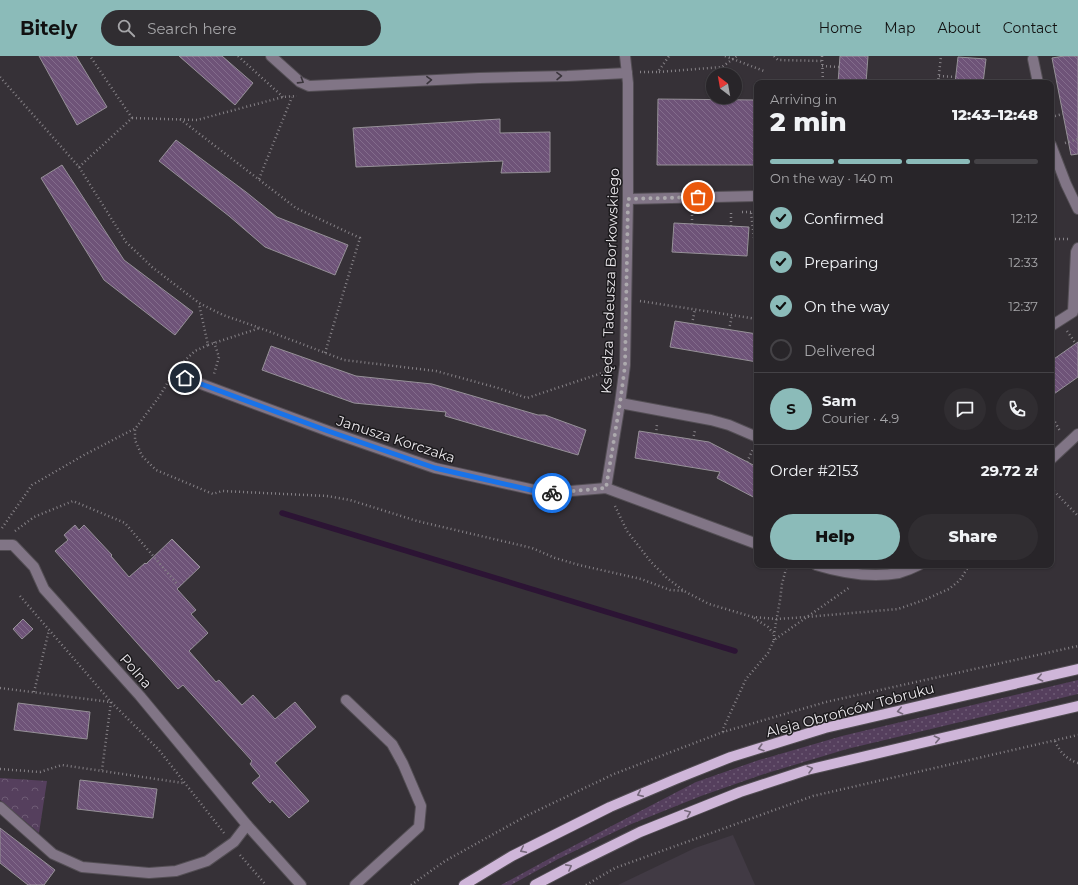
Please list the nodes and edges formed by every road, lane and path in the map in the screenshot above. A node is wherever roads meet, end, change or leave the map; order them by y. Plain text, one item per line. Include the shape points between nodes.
1 (90, 56) edge
2 (238, 56) edge
3 (271, 56) edge
4 (625, 56) edge
5 (669, 56) edge
6 (726, 56) edge
7 (737, 56) edge
8 (774, 56) edge
9 (822, 56) edge
10 (941, 56) edge
11 (734, 59) junction
12 (1033, 59) dead end
13 (822, 61) junction
14 (822, 66) junction
15 (839, 67) dead end
16 (764, 71) dead end
17 (658, 72) junction
18 (627, 73) junction
19 (939, 76) junction
20 (0, 77) edge
21 (639, 77) dead end
22 (956, 77) dead end
23 (823, 80) edge
24 (938, 80) edge
25 (1037, 80) edge
26 (283, 97) dead end
27 (292, 97) dead end
28 (1063, 114) dead end
29 (1054, 116) edge
30 (179, 119) dead end
31 (1078, 139) edge
32 (1064, 143) dead end
33 (1054, 153) edge
34 (79, 167) junction
35 (259, 179) junction
36 (754, 196) edge
37 (628, 199) junction
38 (1078, 209) edge
39 (692, 210) dead end
40 (732, 212) dead end
41 (751, 213) dead end
42 (692, 224) dead end
43 (731, 226) dead end
44 (754, 238) edge
45 (1078, 248) edge
46 (638, 301) dead end
47 (199, 304) junction
48 (695, 309) junction
49 (732, 315) junction
50 (754, 319) edge
51 (692, 324) dead end
52 (1054, 324) edge
53 (260, 328) junction
54 (1066, 329) dead end
55 (729, 330) dead end
56 (214, 342) junction
57 (1076, 344) dead end
58 (208, 345) junction
59 (325, 353) junction
60 (181, 365) dead end
61 (625, 366) junction
62 (216, 369) dead end
63 (176, 371) dead end
64 (185, 378) dead end
65 (620, 403) junction
66 (658, 419) dead end
67 (1054, 420) edge
68 (1057, 425) dead end
69 (135, 429) junction
70 (656, 434) dead end
71 (1078, 434) edge
72 (754, 441) edge
73 (754, 446) edge
74 (1054, 456) edge
75 (747, 462) dead end
76 (606, 488) junction
77 (1054, 491) edge
78 (1078, 516) edge
79 (2, 528) dead end
80 (11, 534) dead end
81 (754, 543) edge
82 (0, 545) edge
83 (786, 568) edge
84 (826, 568) edge
85 (911, 568) edge
86 (968, 568) edge
87 (868, 574) junction
88 (177, 584) dead end
89 (684, 591) junction
90 (20, 596) dead end
91 (753, 617) junction
92 (806, 618) junction
93 (777, 619) junction
94 (49, 630) junction
95 (774, 634) junction
96 (774, 640) junction
97 (1078, 669) edge
98 (0, 688) edge
99 (34, 692) junction
100 (346, 700) dead end
101 (111, 702) junction
102 (1078, 706) edge
103 (723, 732) dead end
104 (1078, 735) edge
105 (1055, 741) junction
106 (1078, 762) edge
107 (0, 769) edge
108 (102, 770) junction
109 (184, 783) junction
110 (0, 807) edge
111 (247, 825) junction
112 (232, 844) junction
113 (266, 885) edge
114 (301, 885) edge
115 (355, 885) edge
116 (464, 885) edge
117 (535, 885) edge
118 (586, 885) edge

1 - 34 path via 132,118
2 - 26 path
3 -> 18 street via 300,82 309,86
4 - 18 street, Księdza Tadeusza Borkowskiego
5 - 17 path
6 - 11 path
7 - 11 path
8 - 13 path via 778,60
9 - 13 path
10 - 19 path
11 - 16 path
11 - 17 path via 722,67
12 - 25 street
13 - 14 path
14 - 15 path
14 - 23 path
17 - 21 path via 639,72
18 - 37 street, Księdza Tadeusza Borkowskiego
19 - 22 path
19 - 24 path
20 - 34 path
27 - 35 path
28 - 29 path
30 - 35 path
31 - 32 path
33 - 38 street
34 - 47 path via 126,242 152,267
35 - 59 path via 296,208 360,238
36 - 37 street
37 - 61 street, Księdza Tadeusza Borkowskiego
39 - 42 path
40 - 43 path
41 - 44 path
45 - 52 street via 1073,312
46 - 48 path
47 - 53 path
47 - 58 path
48 - 49 path
48 - 51 path
49 - 50 path
49 - 55 path
53 - 56 path
53 - 59 path
54 - 57 path
56 - 58 path
56 - 62 path via 219,357
58 - 60 path via 195,351
59 - 61 path via 344,360 436,372 527,398
61 - 65 street, Księdza Tadeusza Borkowskiego
63 - 69 path
64 - 76 street, Janusza Korczaka via 320,429 435,468 548,494
65 - 72 street via 729,425
65 - 76 street, Księdza Tadeusza Borkowskiego
66 - 70 path
67 - 68 path
69 - 79 path via 84,454 32,485
69 - 89 path via 135,440 142,456 156,470 213,494 222,492 327,496 350,500 417,521 532,548 555,558 641,579 670,590
71 - 74 street
73 - 75 path
76 - 81 street
76 - 89 path via 626,531 651,562
77 - 78 path
80 - 88 path via 34,517 73,501 124,523
82 - 111 street, Polna via 13,545 34,567 44,589 140,696
83 - 93 path
84 - 87 street
85 - 87 street via 887,574
86 - 92 path via 950,589 898,608
87 - 92 path
89 - 91 path via 709,604
90 - 94 path
91 - 93 path
91 - 95 path
92 - 93 path
92 - 96 path
93 - 95 path
94 - 99 path
94 - 101 path
95 - 96 path
96 - 103 path via 768,653 746,679 722,729
97 -> 116 main road, Aleja Obrońców Tobruku via 825,728 731,757 610,807 512,856
98 - 99 path
99 - 101 path
100 - 115 street via 392,744 421,806 419,828
101 - 108 path
101 - 109 path via 159,750
117 -> 102 main road via 640,832 800,772
104 - 105 path
105 - 106 path via 1065,757
105 - 118 path via 813,796 615,868
107 - 108 path via 40,772 62,765
108 - 109 path
109 - 112 path
110 - 112 street via 53,854 82,867 149,873 176,871 207,861 220,847
111 - 112 street
111 - 114 street, Polna
112 - 113 path

